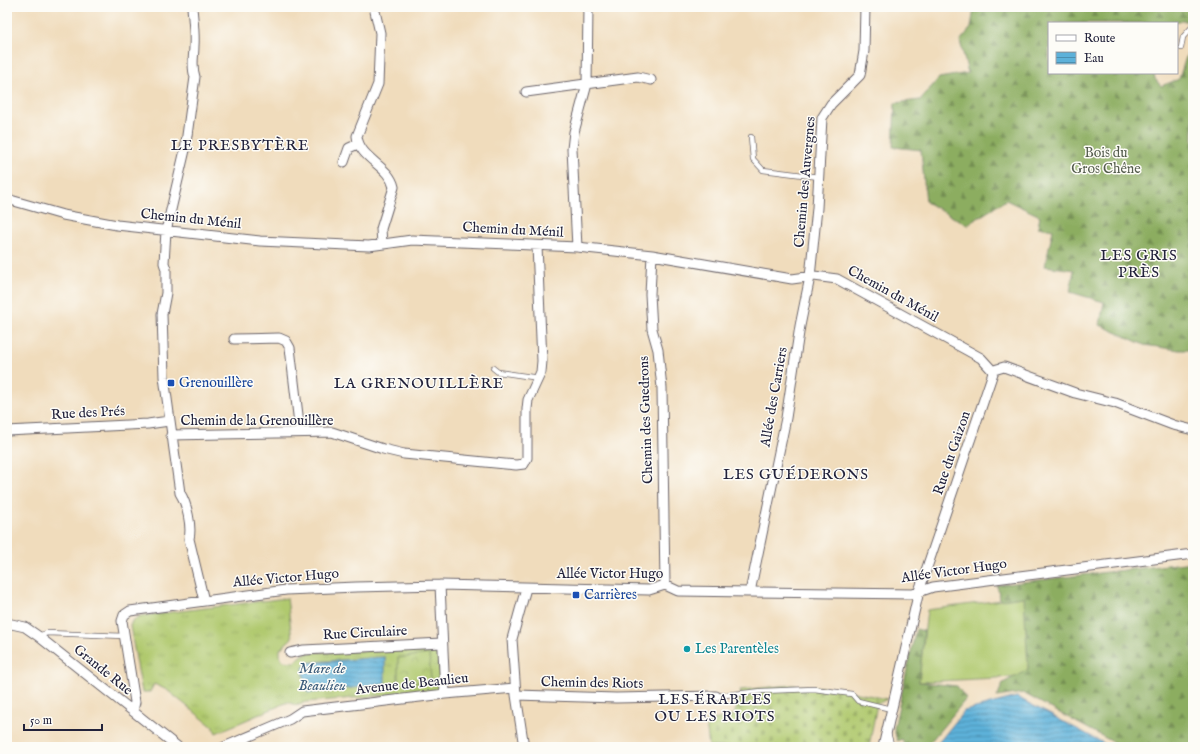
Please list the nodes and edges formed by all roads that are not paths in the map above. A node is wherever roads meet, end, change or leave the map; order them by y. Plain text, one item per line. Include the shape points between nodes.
1 (192, 7) edge
2 (374, 7) edge
3 (588, 7) edge
4 (865, 7) edge
5 (1193, 26) edge
6 (1181, 48) dead end
7 (651, 80) dead end
8 (587, 84) junction
9 (526, 92) dead end
10 (751, 137) dead end
11 (358, 144) junction
12 (344, 162) dead end
13 (819, 177) junction
14 (7, 199) edge
15 (166, 231) junction
16 (382, 244) junction
17 (538, 246) junction
18 (577, 247) junction
19 (652, 255) junction
20 (810, 278) junction
21 (234, 339) dead end
22 (493, 368) dead end
23 (994, 370) junction
24 (539, 378) junction
25 (170, 421) junction
26 (1193, 430) edge
27 (7, 431) edge
28 (300, 432) junction
29 (171, 435) junction
30 (1193, 554) edge
31 (440, 585) junction
32 (665, 585) junction
33 (526, 588) junction
34 (919, 591) junction
35 (750, 592) junction
36 (204, 601) junction
37 (7, 623) edge
38 (38, 636) junction
39 (124, 636) junction
40 (442, 643) junction
41 (290, 653) dead end
42 (516, 691) junction
43 (445, 694) junction
44 (716, 696) joint
45 (891, 709) junction
46 (133, 711) junction
47 (886, 728) junction
48 (178, 747) edge
49 (224, 747) edge
50 (524, 747) edge
51 (883, 747) edge
52 (892, 747) edge

1 - 15 street via 192,54 195,77 192,109
2 - 11 street via 380,33 378,84 357,136
3 - 8 street
4 - 13 street, Chemin des Auvergnes via 862,69 856,80 831,104 822,118
5 - 6 lane via 1183,37
7 - 8 street via 638,77
8 - 9 street
8 - 18 street via 572,149
10 - 13 lane via 753,159 763,170
11 - 12 street via 349,148
11 - 16 street via 393,181 394,192 381,229
13 - 20 street, Chemin des Auvergnes
14 - 15 street, Chemin du Ménil via 63,215
15 - 16 street, Chemin du Ménil via 323,245
15 - 25 street via 166,293 162,326 164,377
16 - 17 street, Chemin du Ménil via 412,240
17 - 18 street, Chemin du Ménil
17 - 24 street, Chemin de la Grenouillère via 542,361
18 - 19 street, Chemin du Ménil
19 - 20 street, Chemin du Ménil via 792,279
19 - 32 street, Chemin des Guedrons via 652,329 658,350 662,388
20 - 23 street, Chemin du Ménil via 814,276 837,279 981,358
20 - 35 street, Allée des Carriers via 786,418
21 - 28 street via 280,338 286,341 290,348
22 - 24 lane via 498,372
23 - 26 street via 1004,367 1075,393 1116,403
23 - 34 street, Rue du Gaizon
24 - 28 street, Chemin de la Grenouillère via 528,400 527,458 524,464 404,454 332,432
25 - 27 street, Rue des Prés
25 - 29 street
28 - 29 street, Chemin de la Grenouillère
29 - 36 street via 180,492 184,498 190,532 188,539
30 - 34 street, Allée Victor Hugo via 933,587
31 - 33 street, Allée Victor Hugo
31 - 36 street, Allée Victor Hugo via 286,590
31 - 40 street
32 - 33 street, Allée Victor Hugo via 649,590
32 - 35 street, Allée Victor Hugo via 678,591
33 - 42 street via 518,627 512,640
34 - 35 street, Allée Victor Hugo via 913,594
34 - 45 street, Rue du Gaizon
36 - 39 street, Allée Victor Hugo via 130,611 124,614 122,621
37 - 38 street, Grande Rue via 25,627
38 - 39 lane via 47,633
38 - 46 street, Grande Rue
39 - 46 street, Allée Victor Hugo via 135,702
40 - 41 street, Rue Circulaire via 304,650
40 - 43 street
42 - 43 street, Avenue de Beaulieu
42 - 44 street, Chemin des Riots via 632,698
42 - 50 street
43 - 49 street, Avenue de Beaulieu via 302,711 290,719
44 - 45 lane via 814,689 852,694 858,701
45 - 47 street, Rue du Gaizon
46 - 48 street, Grande Rue
47 - 51 street, Rue du Gaizon
47 - 52 lane

